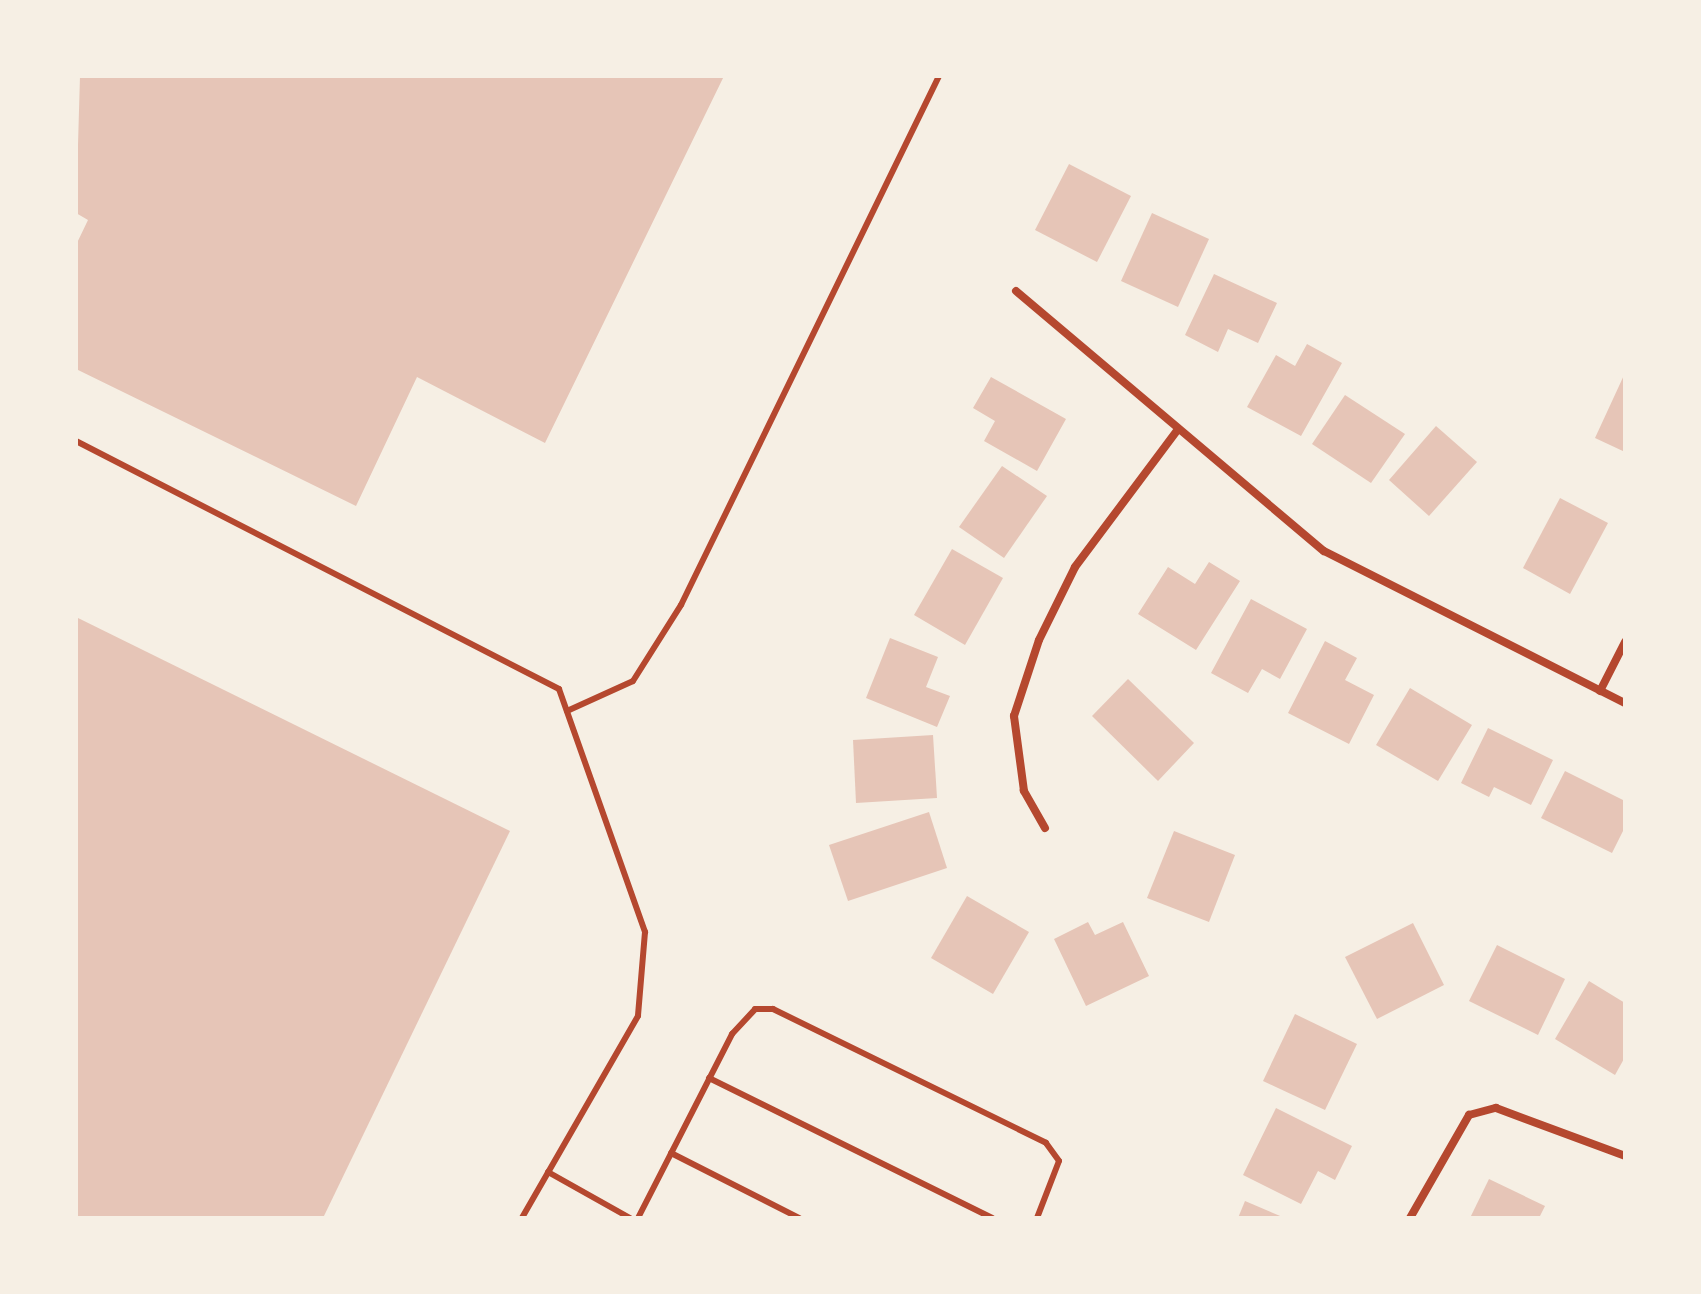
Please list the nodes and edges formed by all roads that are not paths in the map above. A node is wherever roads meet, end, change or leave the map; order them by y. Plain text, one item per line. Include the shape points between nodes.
1 (939, 76) edge
2 (1016, 291) dead end
3 (1176, 432) junction
4 (76, 441) edge
5 (1625, 642) edge
6 (1600, 691) junction
7 (1625, 703) edge
8 (567, 711) junction
9 (1045, 828) dead end
10 (709, 1078) junction
11 (671, 1153) junction
12 (1625, 1156) edge
13 (548, 1172) junction
14 (522, 1218) edge
15 (630, 1218) edge
16 (638, 1218) edge
17 (799, 1218) edge
18 (992, 1218) edge
19 (1037, 1218) edge
20 (1410, 1218) edge

1 - 8 lane via 681,605 633,681
2 - 3 street
3 - 6 street via 1324,551
3 - 9 street via 1101,527 1034,655 1014,716 1014,755
4 - 8 lane via 559,689
5 - 6 street
6 - 7 street
8 - 13 lane via 645,932 638,1016
10 - 11 lane
10 - 18 lane
10 - 19 lane via 755,1009 773,1009 1046,1143 1059,1161
11 - 16 lane
11 - 17 lane
12 - 20 street via 1496,1108 1469,1115
13 - 14 lane
13 - 15 lane

